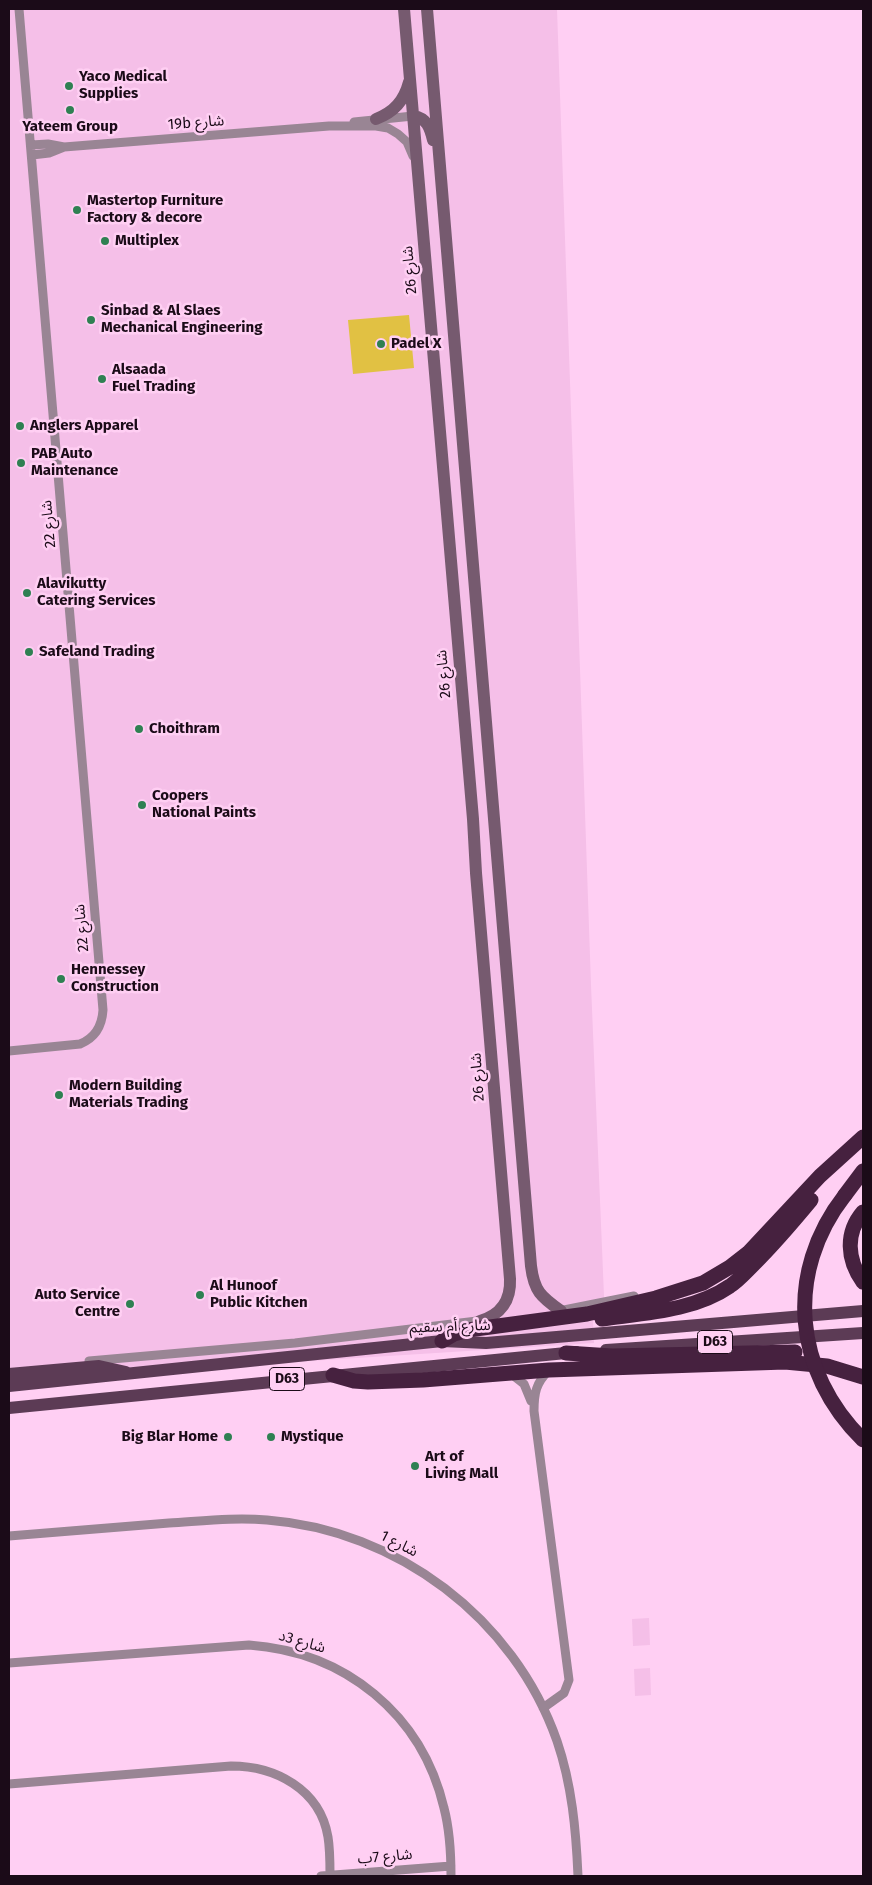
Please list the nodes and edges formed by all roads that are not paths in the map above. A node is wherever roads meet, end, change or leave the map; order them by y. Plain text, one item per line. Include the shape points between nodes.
1 (19, 9) edge
2 (404, 9) edge
3 (427, 9) edge
4 (410, 75) junction
5 (413, 116) junction
6 (376, 118) junction
7 (329, 126) junction
8 (31, 145) junction
9 (64, 147) junction
10 (32, 155) junction
11 (417, 165) junction
12 (440, 166) junction
13 (473, 819) junction
14 (497, 842) junction
15 (9, 1051) edge
16 (496, 1102) junction
17 (519, 1117) junction
18 (863, 1137) edge
19 (863, 1148) edge
20 (863, 1171) edge
21 (863, 1212) edge
22 (863, 1282) edge
23 (679, 1291) junction
24 (561, 1311) junction
25 (863, 1311) edge
26 (480, 1321) junction
27 (863, 1333) edge
28 (446, 1342) junction
29 (566, 1353) junction
30 (9, 1370) edge
31 (549, 1370) junction
32 (510, 1372) junction
33 (9, 1374) edge
34 (134, 1374) junction
35 (333, 1375) junction
36 (863, 1376) edge
37 (9, 1386) edge
38 (9, 1408) edge
39 (534, 1411) junction
40 (863, 1440) edge
41 (9, 1536) edge
42 (9, 1663) edge
43 (543, 1708) junction
44 (9, 1784) edge
45 (451, 1866) junction
46 (325, 1876) edge
47 (451, 1876) edge
48 (578, 1876) edge

1 - 8 street, شارع 22
2 - 4 main road, شارع 26
3 - 12 main road
4 - 5 main road, شارع 26
4 - 6 main road via 403,99 391,111
5 - 6 street, 19b شارع
5 - 11 main road, شارع 26
5 - 12 main road via 425,121 430,128
6 - 7 street, 19b شارع
7 - 9 street, 19b شارع
7 - 11 street, 19b شارع via 376,126 393,131 407,142
8 - 9 street, 19b شارع
8 - 10 street, شارع 22
9 - 10 street, 19b شارع
10 - 15 street, شارع 22 via 103,1010 100,1026 85,1042 74,1046
11 - 13 main road, شارع 26
12 - 14 main road
13 - 14 main road via 479,840
13 - 16 main road, شارع 26
14 - 17 main road
16 - 17 main road via 506,1119 513,1121
16 - 26 main road, شارع 26 via 511,1286 504,1306 493,1316
17 - 24 main road via 533,1278 541,1296
18 - 23 highway via 820,1176 739,1260 719,1274
19 - 28 highway via 841,1167 742,1276 722,1291 702,1300 647,1313 471,1334
20 - 40 highway, bridge via 825,1223 812,1255 805,1320 810,1352 822,1386 844,1420
21 - 22 highway via 855,1224 850,1245 851,1259
23 - 24 street
23 - 28 highway via 586,1314 468,1330 454,1334
24 - 26 street
25 - 28 main road, شارع أم سقيم / D63 via 486,1343
26 - 30 street via 295,1343
27 - 29 main road, D63
28 - 34 main road, شارع أم سقيم / D63
29 - 35 main road, D63
29 - 36 highway via 612,1356 794,1352 828,1357 848,1365
31 - 32 highway
31 - 36 highway via 790,1362 827,1366
31 - 39 street via 536,1388
32 - 35 highway via 368,1382
32 - 39 street via 526,1388
33 - 34 main road via 98,1366
34 - 37 main road, شارع أم سقيم / D63
35 - 38 main road, D63
39 - 43 street via 569,1680 564,1693
41 - 43 street, شارع 1 via 243,1519 290,1523 345,1535 408,1563 467,1606 516,1661
42 - 45 street, شارع 3د via 236,1645 287,1650 323,1662 377,1695 418,1743 444,1807
43 - 48 street, شارع 1 via 557,1741 570,1792
44 - 46 street via 230,1766 274,1772 308,1795 318,1811 328,1837
45 - 46 street, شارع 7ب
45 - 47 street, شارع 3د

